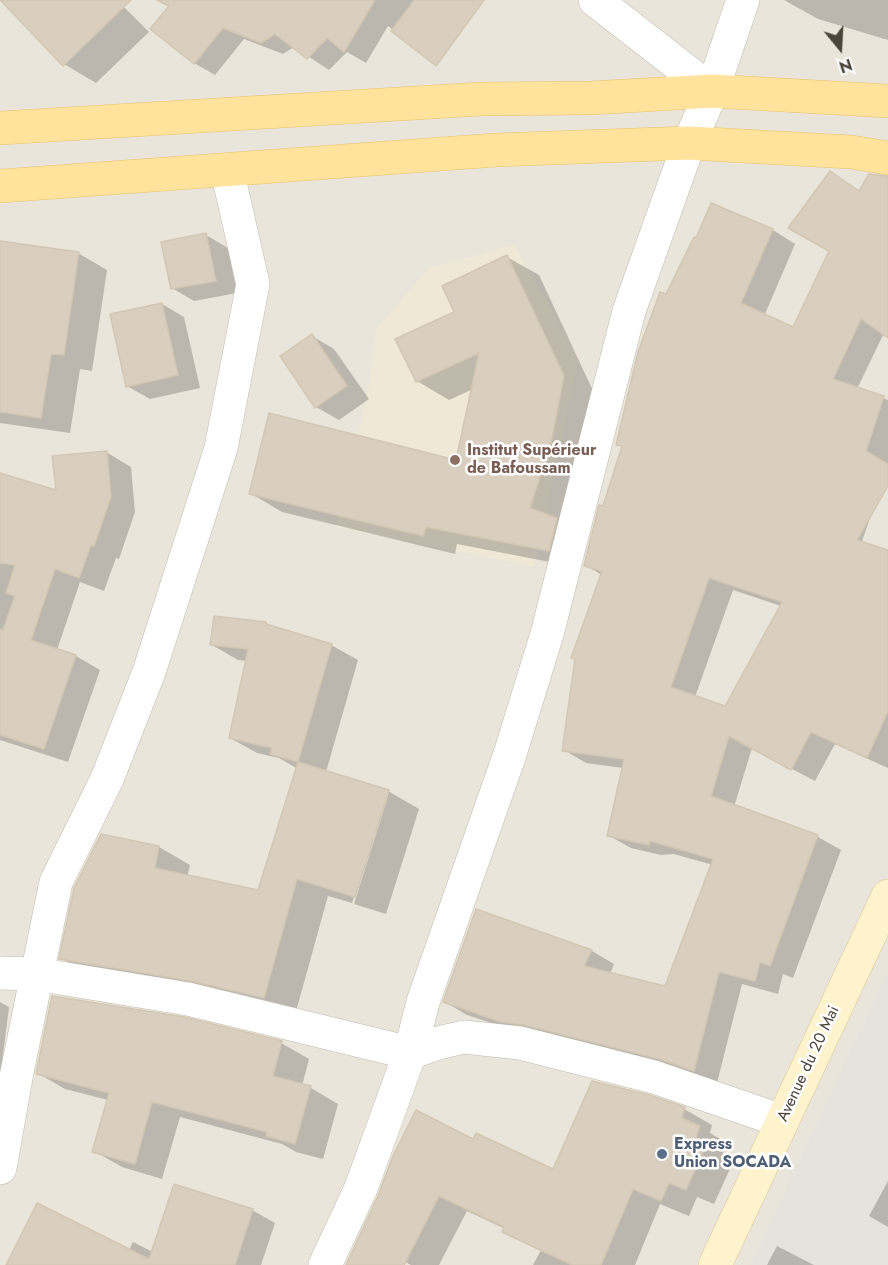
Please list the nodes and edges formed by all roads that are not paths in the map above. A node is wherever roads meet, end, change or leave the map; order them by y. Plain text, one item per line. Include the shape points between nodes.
1 (595, 0) edge
2 (743, 0) edge
3 (712, 92) junction
4 (888, 101) edge
5 (0, 128) edge
6 (690, 143) junction
7 (888, 158) edge
8 (227, 170) junction
9 (0, 186) edge
10 (888, 896) edge
11 (0, 973) edge
12 (36, 974) junction
13 (410, 1053) junction
14 (782, 1121) junction
15 (0, 1168) edge
16 (326, 1265) edge
17 (715, 1265) edge

1 - 3 street
2 - 3 street
3 - 4 main road
3 - 5 main road via 481,99
3 - 6 street
6 - 7 main road via 851,152
6 - 8 main road via 496,150
6 - 13 street via 629,311 547,634 510,754 423,1002
8 - 9 main road
8 - 12 street via 253,284 221,448 149,672 107,779 56,882
10 - 14 main road, Avenue du 20 Mai
11 - 12 street
12 - 13 street via 188,999
12 - 15 street
13 - 14 street via 464,1037 520,1043 654,1077
13 - 16 street via 361,1188
14 - 17 main road, Avenue du 20 Mai

